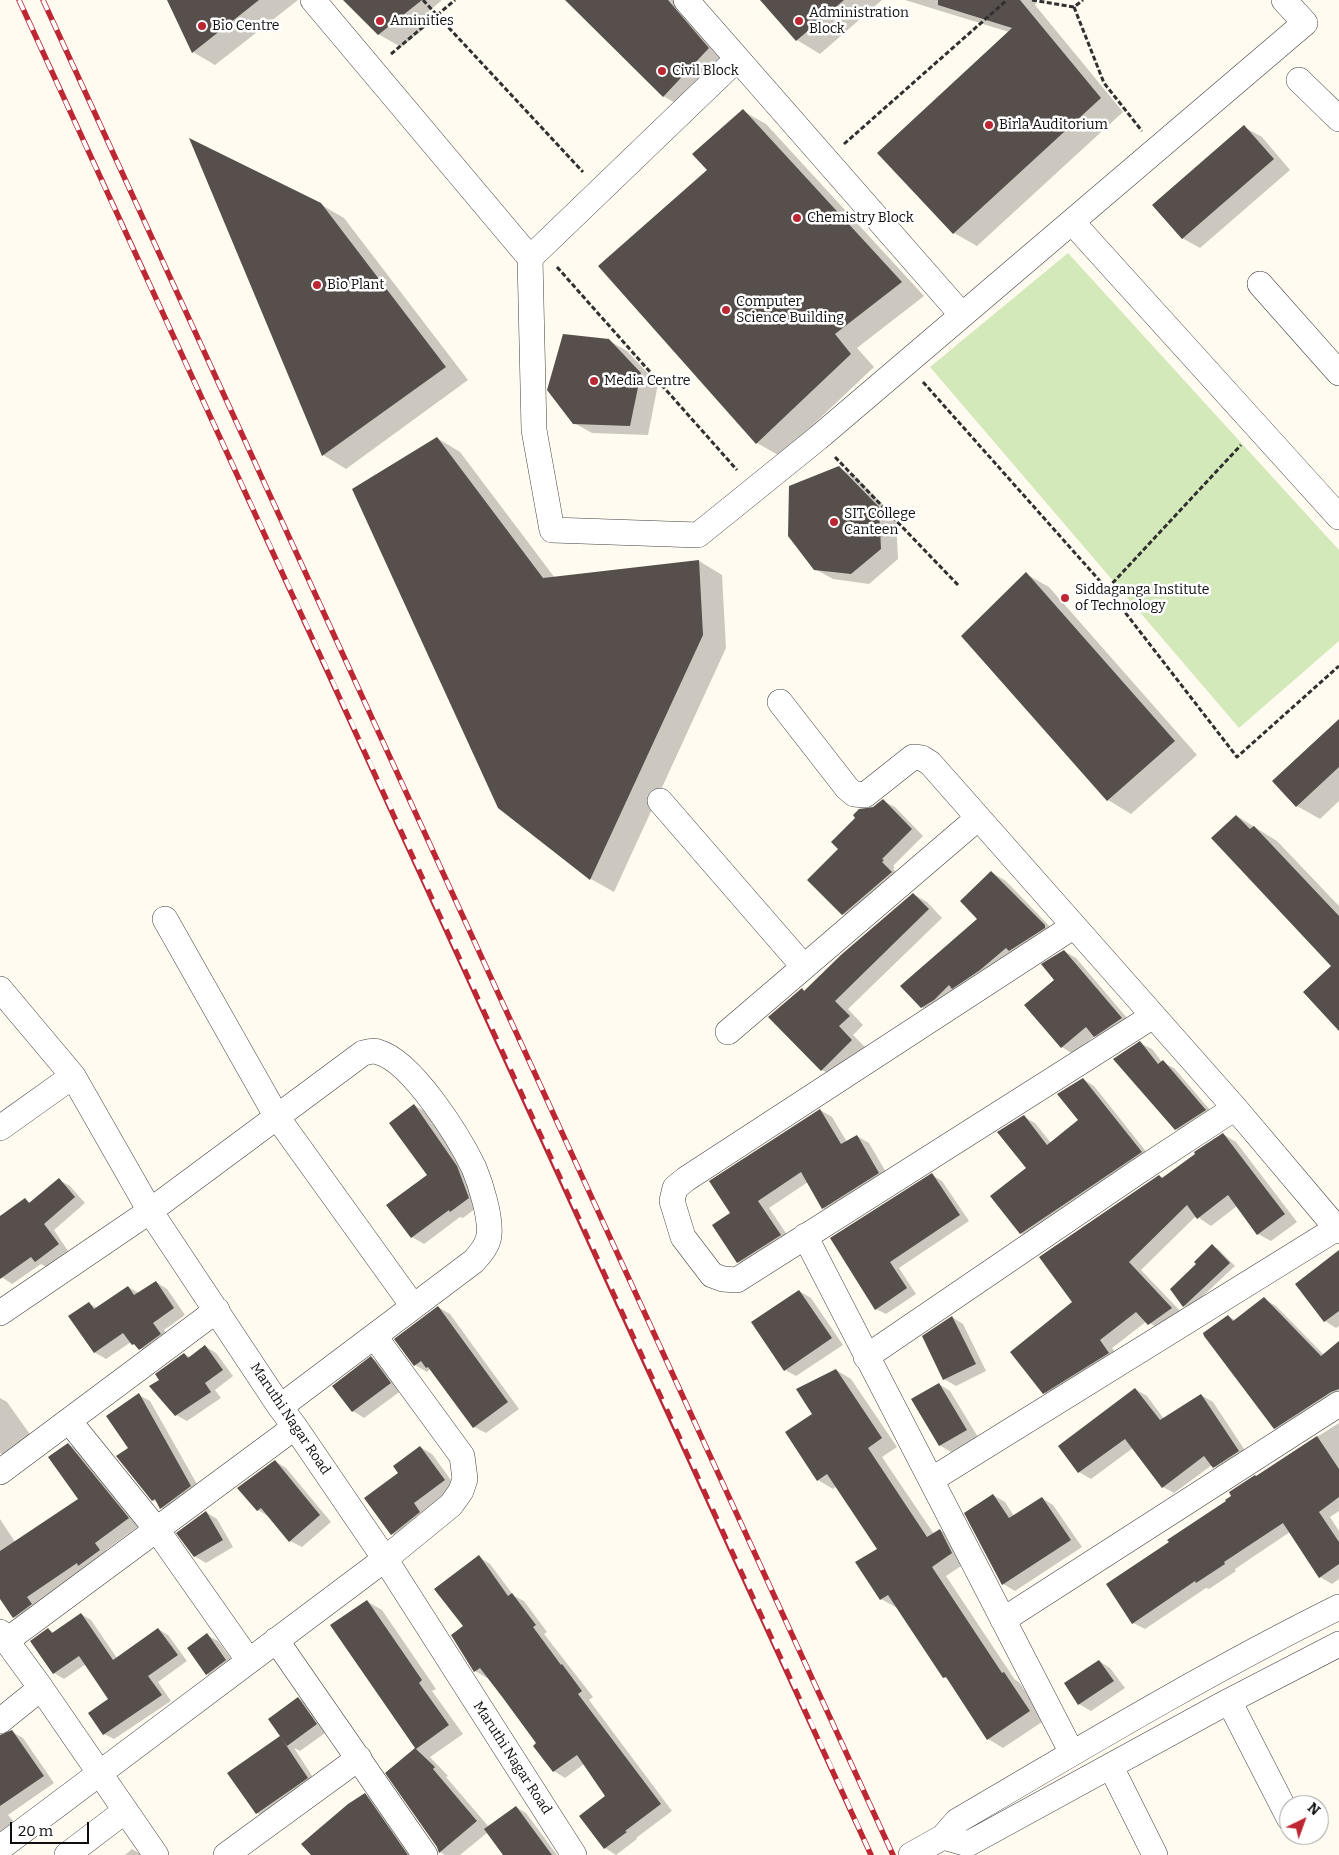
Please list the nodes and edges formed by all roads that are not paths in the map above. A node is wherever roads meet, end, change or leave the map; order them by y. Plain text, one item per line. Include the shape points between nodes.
1 (313, 0) edge
2 (686, 0) edge
3 (1284, 0) edge
4 (737, 59) junction
5 (1299, 80) dead end
6 (1339, 119) edge
7 (1072, 222) junction
8 (535, 253) junction
9 (1260, 284) dead end
10 (962, 315) junction
11 (1339, 373) edge
12 (1339, 517) edge
13 (780, 702) dead end
14 (660, 801) dead end
15 (978, 818) junction
16 (165, 919) dead end
17 (1074, 926) junction
18 (804, 967) junction
19 (0, 989) edge
20 (1154, 1016) junction
21 (728, 1032) dead end
22 (73, 1076) junction
23 (1235, 1108) junction
24 (277, 1117) junction
25 (0, 1128) edge
26 (150, 1211) junction
27 (1338, 1229) edge
28 (805, 1236) junction
29 (414, 1306) junction
30 (217, 1310) junction
31 (0, 1313) edge
32 (374, 1337) junction
33 (866, 1356) junction
34 (1339, 1404) edge
35 (280, 1407) junction
36 (69, 1420) junction
37 (296, 1427) junction
38 (0, 1472) edge
39 (931, 1480) junction
40 (157, 1530) junction
41 (385, 1559) junction
42 (1339, 1607) edge
43 (1003, 1620) junction
44 (3, 1637) edge
45 (276, 1640) junction
46 (1339, 1644) edge
47 (248, 1661) junction
48 (41, 1688) junction
49 (1229, 1702) junction
50 (0, 1721) edge
51 (1072, 1753) junction
52 (359, 1758) junction
53 (1111, 1767) junction
54 (100, 1772) junction
55 (1279, 1799) edge
56 (125, 1810) junction
57 (950, 1829) junction
58 (0, 1848) edge
59 (971, 1850) edge
60 (67, 1855) edge
61 (156, 1855) edge
62 (226, 1855) edge
63 (425, 1855) edge
64 (574, 1855) edge
65 (911, 1855) edge
66 (1155, 1855) edge

1 - 8 street
2 - 4 street
3 - 7 street via 1305,23
4 - 8 street
4 - 10 street
5 - 6 street
7 - 10 street
7 - 12 street
8 - 10 street via 534,430 552,530 698,536
9 - 11 street
13 - 15 street via 854,794 865,795 913,757 922,758
14 - 18 street
15 - 17 street
15 - 18 street
16 - 24 street
17 - 20 street
17 - 28 street via 676,1188 672,1201 683,1236 712,1275 737,1280
18 - 21 street
19 - 22 street, Maruthi Nagar Road
20 - 23 street
20 - 28 street
22 - 25 street
22 - 26 street, Maruthi Nagar Road
23 - 27 street
23 - 33 street
24 - 26 street
24 - 29 street
24 - 29 street via 363,1053 377,1051 419,1083 434,1102 474,1169 486,1202 489,1236 474,1261
26 - 30 street, Maruthi Nagar Road
26 - 31 street
27 - 39 street
28 - 33 street
29 - 32 street
30 - 35 street, Maruthi Nagar Road
30 - 36 street
32 - 35 street
32 - 41 street via 462,1456 465,1465 461,1491 451,1505
33 - 39 street
34 - 43 street
35 - 37 street, Maruthi Nagar Road
36 - 38 street
36 - 40 street
37 - 40 street
37 - 41 street, Maruthi Nagar Road
39 - 43 street
40 - 44 street
40 - 47 street
41 - 45 street
41 - 64 street, Maruthi Nagar Road
42 - 51 street
43 - 51 street
44 - 48 street
45 - 47 street
45 - 52 street
46 - 49 street
47 - 54 street
48 - 50 street
48 - 54 street
49 - 53 street
49 - 55 street
51 - 57 street
52 - 62 street
52 - 63 street
53 - 59 street
53 - 66 street
54 - 56 street
54 - 58 street
56 - 60 street
56 - 61 street
57 - 59 street
57 - 65 street

